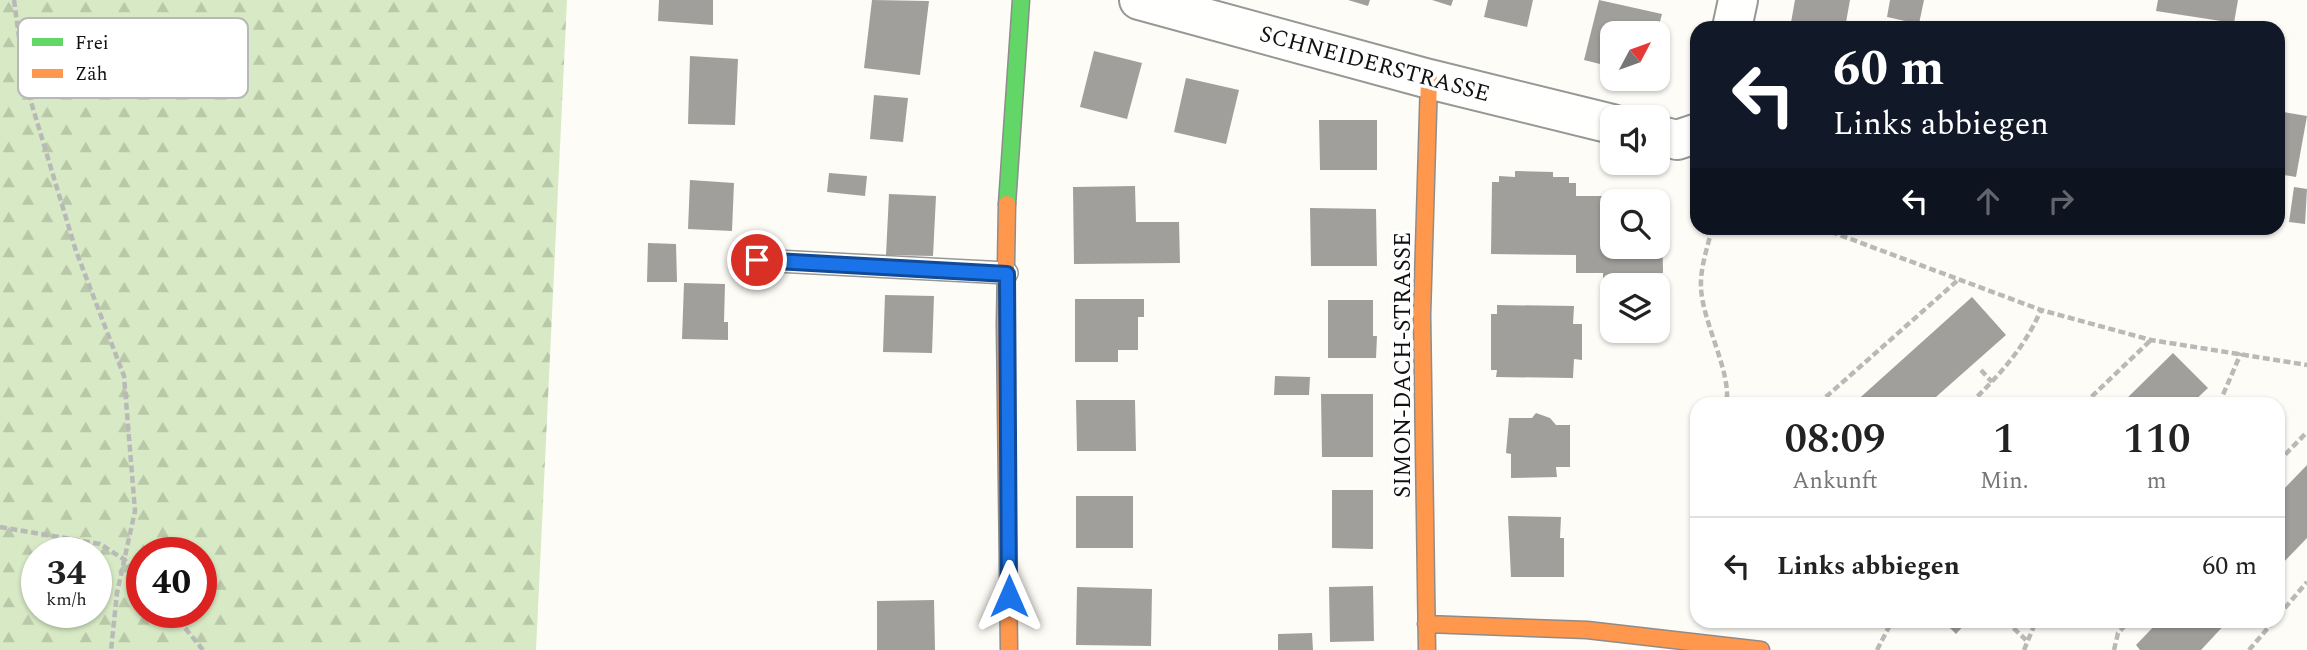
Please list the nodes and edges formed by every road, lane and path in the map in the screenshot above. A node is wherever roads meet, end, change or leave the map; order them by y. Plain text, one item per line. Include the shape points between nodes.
1 (14, 0) edge
2 (1021, 0) edge
3 (1139, 0) edge
4 (1738, 0) edge
5 (1734, 21) edge
6 (18, 30) edge
7 (1429, 79) junction
8 (30, 98) edge
9 (1600, 121) edge
10 (1690, 136) edge
11 (1670, 138) edge
12 (1711, 235) edge
13 (1839, 235) edge
14 (757, 260) dead end
15 (1007, 274) junction
16 (1958, 280) junction
17 (2040, 310) junction
18 (2151, 340) junction
19 (2241, 353) junction
20 (2307, 365) edge
21 (1981, 370) dead end
22 (1992, 382) junction
23 (1727, 397) edge
24 (1826, 397) edge
25 (1977, 397) edge
26 (2091, 397) edge
27 (2222, 397) edge
28 (2307, 432) edge
29 (2285, 455) edge
30 (0, 527) edge
31 (125, 560) junction
32 (2307, 582) edge
33 (2285, 606) edge
34 (1426, 624) junction
35 (185, 628) edge
36 (1888, 628) edge
37 (2013, 628) edge
38 (2032, 628) edge
39 (2123, 628) edge
40 (2268, 628) edge
41 (2026, 640) junction
42 (111, 650) edge
43 (203, 650) edge
44 (1009, 650) edge
45 (1427, 650) edge
46 (1761, 650) edge
47 (1877, 650) edge
48 (2024, 650) edge
49 (2114, 650) edge
50 (2249, 650) edge

1 - 6 path
2 - 15 street
3 - 7 street, SCHNEIDERSTRASSE
4 - 5 street
7 - 9 street, SCHNEIDERSTRASSE
7 - 34 street, SIMON-DACH-STRASSE via 1422,315
8 - 31 path via 76,251 124,376 135,511
10 - 11 street
12 - 23 path via 1701,287 1711,338 1726,378
13 - 16 path
14 - 15 lane
15 - 44 street
16 - 17 path
16 - 24 path
17 - 18 path
17 - 22 path via 2030,335
18 - 19 path
18 - 26 path
19 - 20 path
19 - 27 path
21 - 22 path
22 - 25 path
28 - 29 path
30 - 31 path via 100,544
31 - 42 path
32 - 33 path
34 - 45 street, SIMON-DACH-STRASSE
34 - 46 street via 1587,630
35 - 43 path
36 - 47 path
37 - 41 path
38 - 41 path
39 - 49 path
40 - 50 path
41 - 48 path

